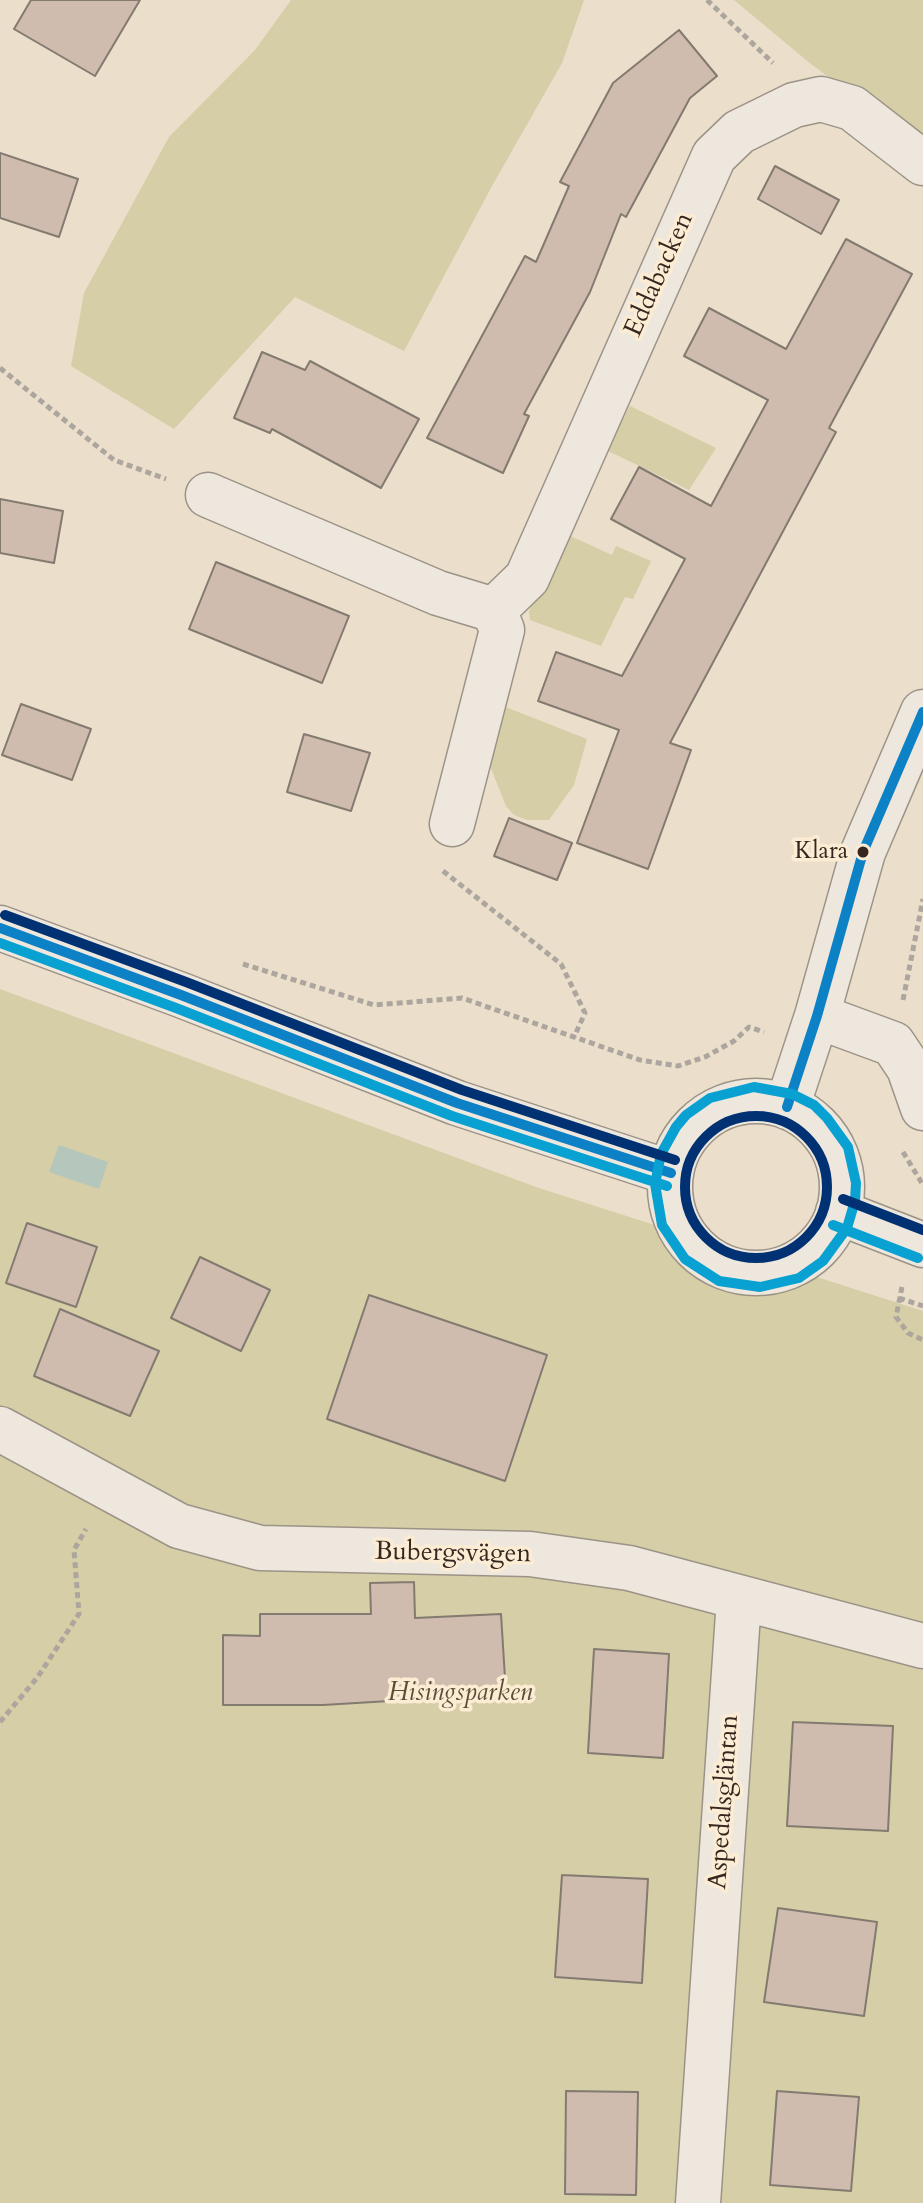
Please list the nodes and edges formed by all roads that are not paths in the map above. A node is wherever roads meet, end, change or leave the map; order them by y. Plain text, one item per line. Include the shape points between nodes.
1 (923, 163) edge
2 (208, 495) road end
3 (494, 610) junction
4 (923, 712) edge
5 (452, 824) road end
6 (0, 928) edge
7 (817, 1016) junction
8 (787, 1107) junction
9 (923, 1108) edge
10 (671, 1173) junction
11 (838, 1212) junction
12 (923, 1245) edge
13 (0, 1429) edge
14 (739, 1599) junction
15 (923, 1646) edge
16 (698, 2203) edge

1 - 3 street, Eddabacken via 852,108 821,99 794,105 739,132 714,156 527,578
2 - 3 street via 438,593
3 - 5 street via 502,630
4 - 7 street via 863,852
6 - 10 street via 457,1103
7 - 8 street
7 - 9 street via 893,1044 909,1068
8 - 10 street via 755,1101 716,1111 686,1136
8 - 11 street via 818,1128 835,1153 842,1183
10 - 11 street via 672,1208 687,1240 714,1263 735,1271 771,1272 794,1265 821,1243
11 - 12 street
13 - 14 street, Bubergsvägen via 179,1526 260,1548 530,1554 629,1568
14 - 15 street, Bubergsvägen
14 - 16 street, Aspedalsgläntan

